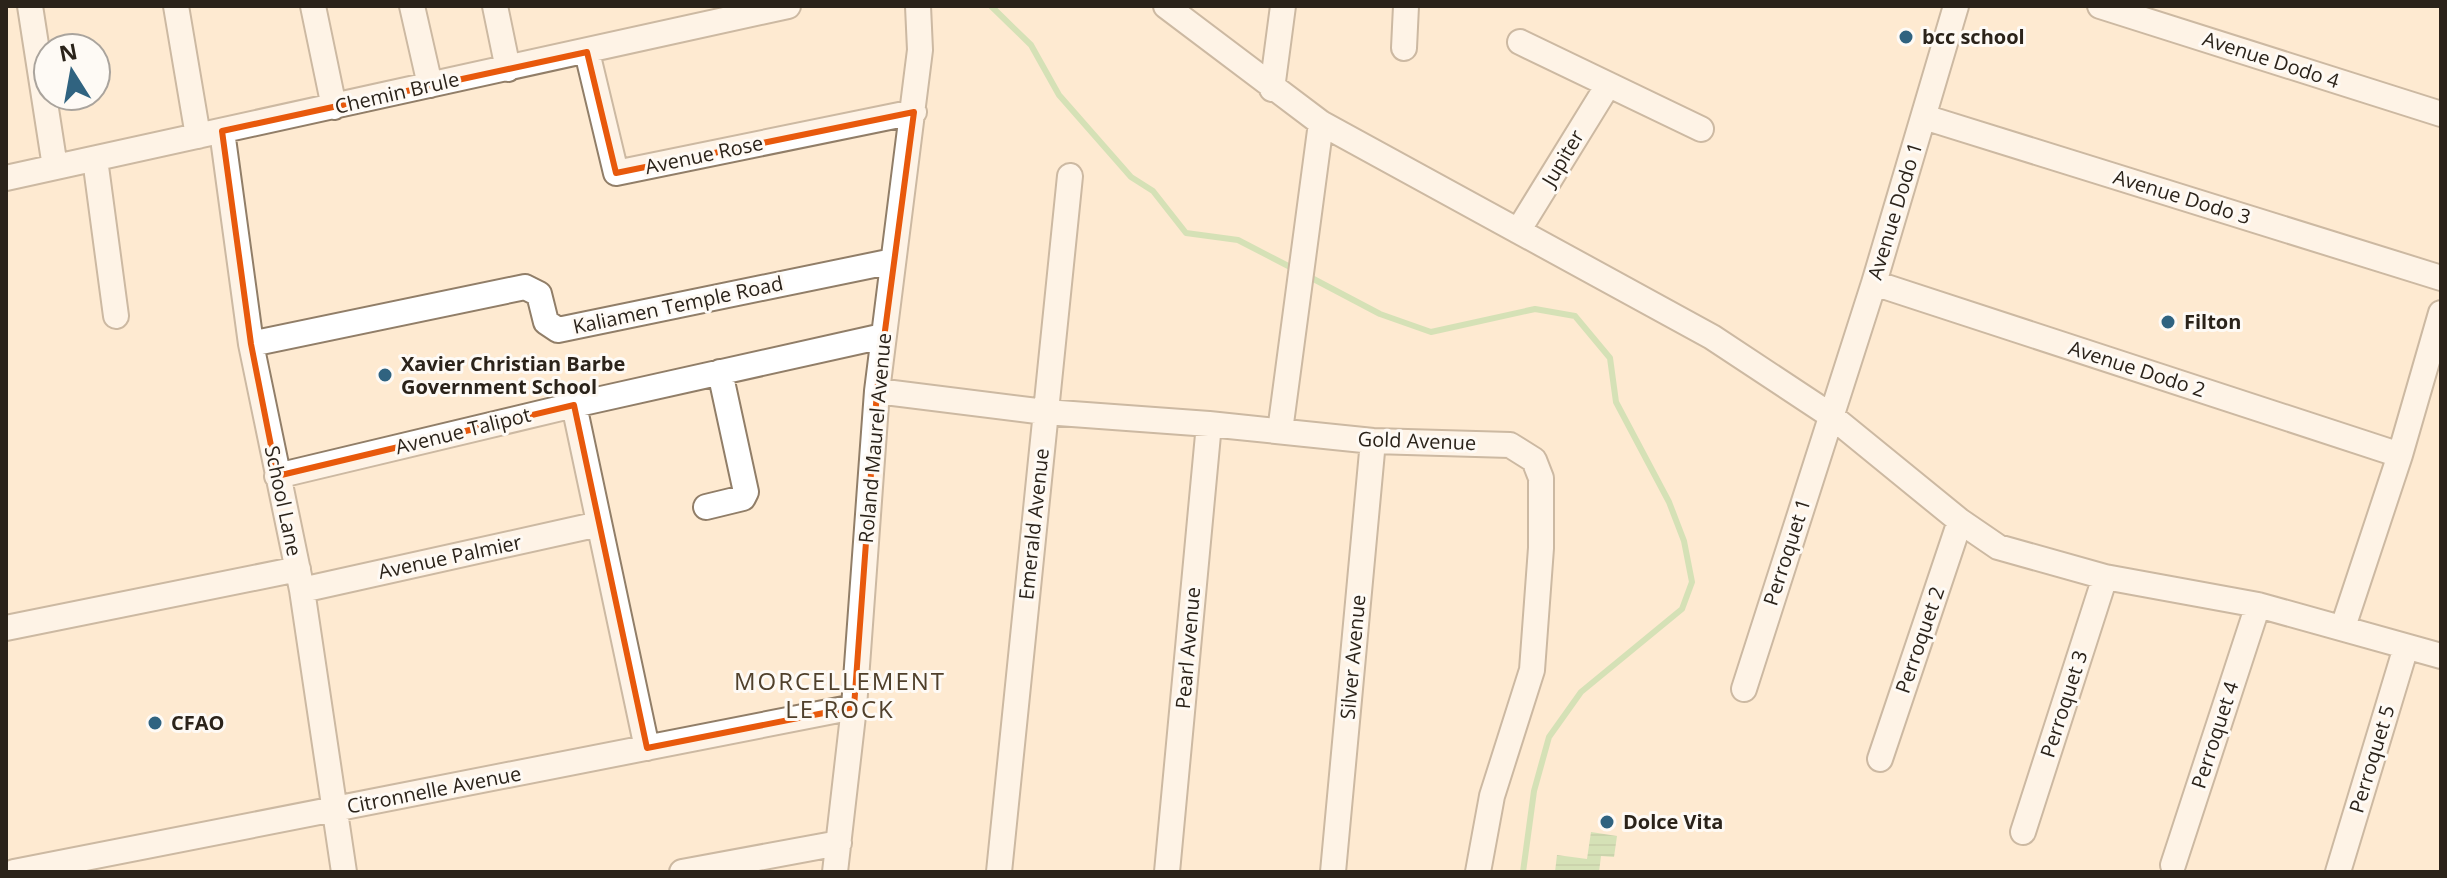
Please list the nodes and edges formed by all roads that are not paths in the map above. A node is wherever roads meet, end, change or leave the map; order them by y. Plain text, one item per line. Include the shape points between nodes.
1 (30, 6) edge
2 (176, 6) edge
3 (313, 6) edge
4 (412, 6) edge
5 (495, 6) edge
6 (788, 6) edge
7 (918, 6) edge
8 (1166, 6) edge
9 (1283, 6) edge
10 (1406, 6) edge
11 (1956, 6) edge
12 (2100, 6) edge
13 (737, 11) edge
14 (1520, 42) dead end
15 (1404, 48) dead end
16 (587, 52) junction
17 (508, 69) junction
18 (430, 85) junction
19 (1608, 85) junction
20 (1272, 89) junction
21 (334, 107) junction
22 (914, 112) junction
23 (2441, 114) edge
24 (1924, 117) junction
25 (1321, 123) junction
26 (1701, 129) dead end
27 (210, 134) junction
28 (95, 159) junction
29 (55, 167) junction
30 (1070, 176) dead end
31 (6, 178) edge
32 (1518, 231) junction
33 (893, 261) junction
34 (2441, 278) edge
35 (1874, 283) junction
36 (2441, 313) edge
37 (116, 316) dead end
38 (883, 336) junction
39 (251, 344) junction
40 (720, 372) junction
41 (877, 391) junction
42 (574, 405) junction
43 (1045, 412) junction
44 (1830, 415) junction
45 (1209, 424) junction
46 (1280, 431) junction
47 (1373, 441) junction
48 (2400, 455) junction
49 (277, 476) junction
50 (706, 507) dead end
51 (1960, 521) junction
52 (599, 524) junction
53 (2105, 577) junction
54 (300, 579) junction
55 (2258, 605) junction
56 (2343, 627) junction
57 (6, 628) edge
58 (2406, 647) junction
59 (2441, 656) edge
60 (1744, 689) dead end
61 (854, 707) junction
62 (647, 748) junction
63 (1880, 759) dead end
64 (333, 809) junction
65 (2023, 832) dead end
66 (839, 843) junction
67 (2173, 865) dead end
68 (14, 872) edge
69 (344, 872) edge
70 (682, 872) edge
71 (835, 872) edge
72 (999, 872) edge
73 (1167, 872) edge
74 (1333, 872) edge
75 (1478, 872) edge
76 (2338, 872) edge

1 - 29 street
2 - 27 street, School Lane
3 - 21 street
4 - 18 street
5 - 17 street
6 - 13 street, Chemin Brule
7 - 22 street, Roland Maurel Avenue
8 - 20 street
9 - 20 street
10 - 15 street
11 - 24 street, Avenue Dodo 1
12 - 23 street, Avenue Dodo 4
13 - 16 street, Chemin Brule
14 - 19 street
16 - 17 street, Chemin Brule
16 - 22 street, Avenue Rose via 616,173
17 - 18 street, Chemin Brule
18 - 21 street, Chemin Brule
19 - 26 street
19 - 32 street, Jupiter
20 - 25 street
21 - 27 street, Chemin Brule
22 - 33 street, Roland Maurel Avenue
24 - 34 street, Avenue Dodo 3
24 - 35 street, Avenue Dodo 1
25 - 32 street
25 - 46 street
27 - 28 street, Chemin Brule
27 - 39 street, School Lane
28 - 29 street, Chemin Brule
28 - 37 street
29 - 31 street, Chemin Brule
30 - 43 street, Emerald Avenue
32 - 44 street via 1712,337
33 - 38 street, Roland Maurel Avenue
33 - 39 street, Kaliamen Temple Road via 558,330 546,322 539,294 525,287
35 - 44 street, Avenue Dodo 1
35 - 48 street, Avenue Dodo 2
36 - 48 street
38 - 40 street, Avenue Talipot
38 - 41 street, Roland Maurel Avenue
39 - 49 street, School Lane
40 - 42 street, Avenue Talipot
40 - 50 street via 746,492 743,498
41 - 43 street, Gold Avenue
41 - 61 street, Roland Maurel Avenue
42 - 49 street, Avenue Talipot
42 - 52 street
43 - 45 street, Gold Avenue
43 - 72 street, Emerald Avenue
44 - 51 street
44 - 60 street, Perroquet 1
45 - 46 street, Gold Avenue
45 - 73 street, Pearl Avenue
46 - 47 street, Gold Avenue
47 - 74 street, Silver Avenue
47 - 75 street, Gold Avenue via 1510,445 1534,460 1541,478 1532,670 1492,796
48 - 56 street
49 - 54 street, School Lane
51 - 53 street via 1998,547
51 - 63 street, Perroquet 2
52 - 54 street, Avenue Palmier
52 - 62 street
53 - 55 street
53 - 65 street, Perroquet 3
54 - 57 street, Avenue Palmier
54 - 64 street, School Lane
55 - 56 street
55 - 67 street, Perroquet 4
56 - 58 street
58 - 59 street
58 - 76 street, Perroquet 5
61 - 62 street, Citronnelle Avenue
61 - 66 street, Roland Maurel Avenue
62 - 64 street, Citronnelle Avenue
64 - 68 street, Citronnelle Avenue
64 - 69 street, School Lane
66 - 70 street
66 - 71 street, Roland Maurel Avenue

